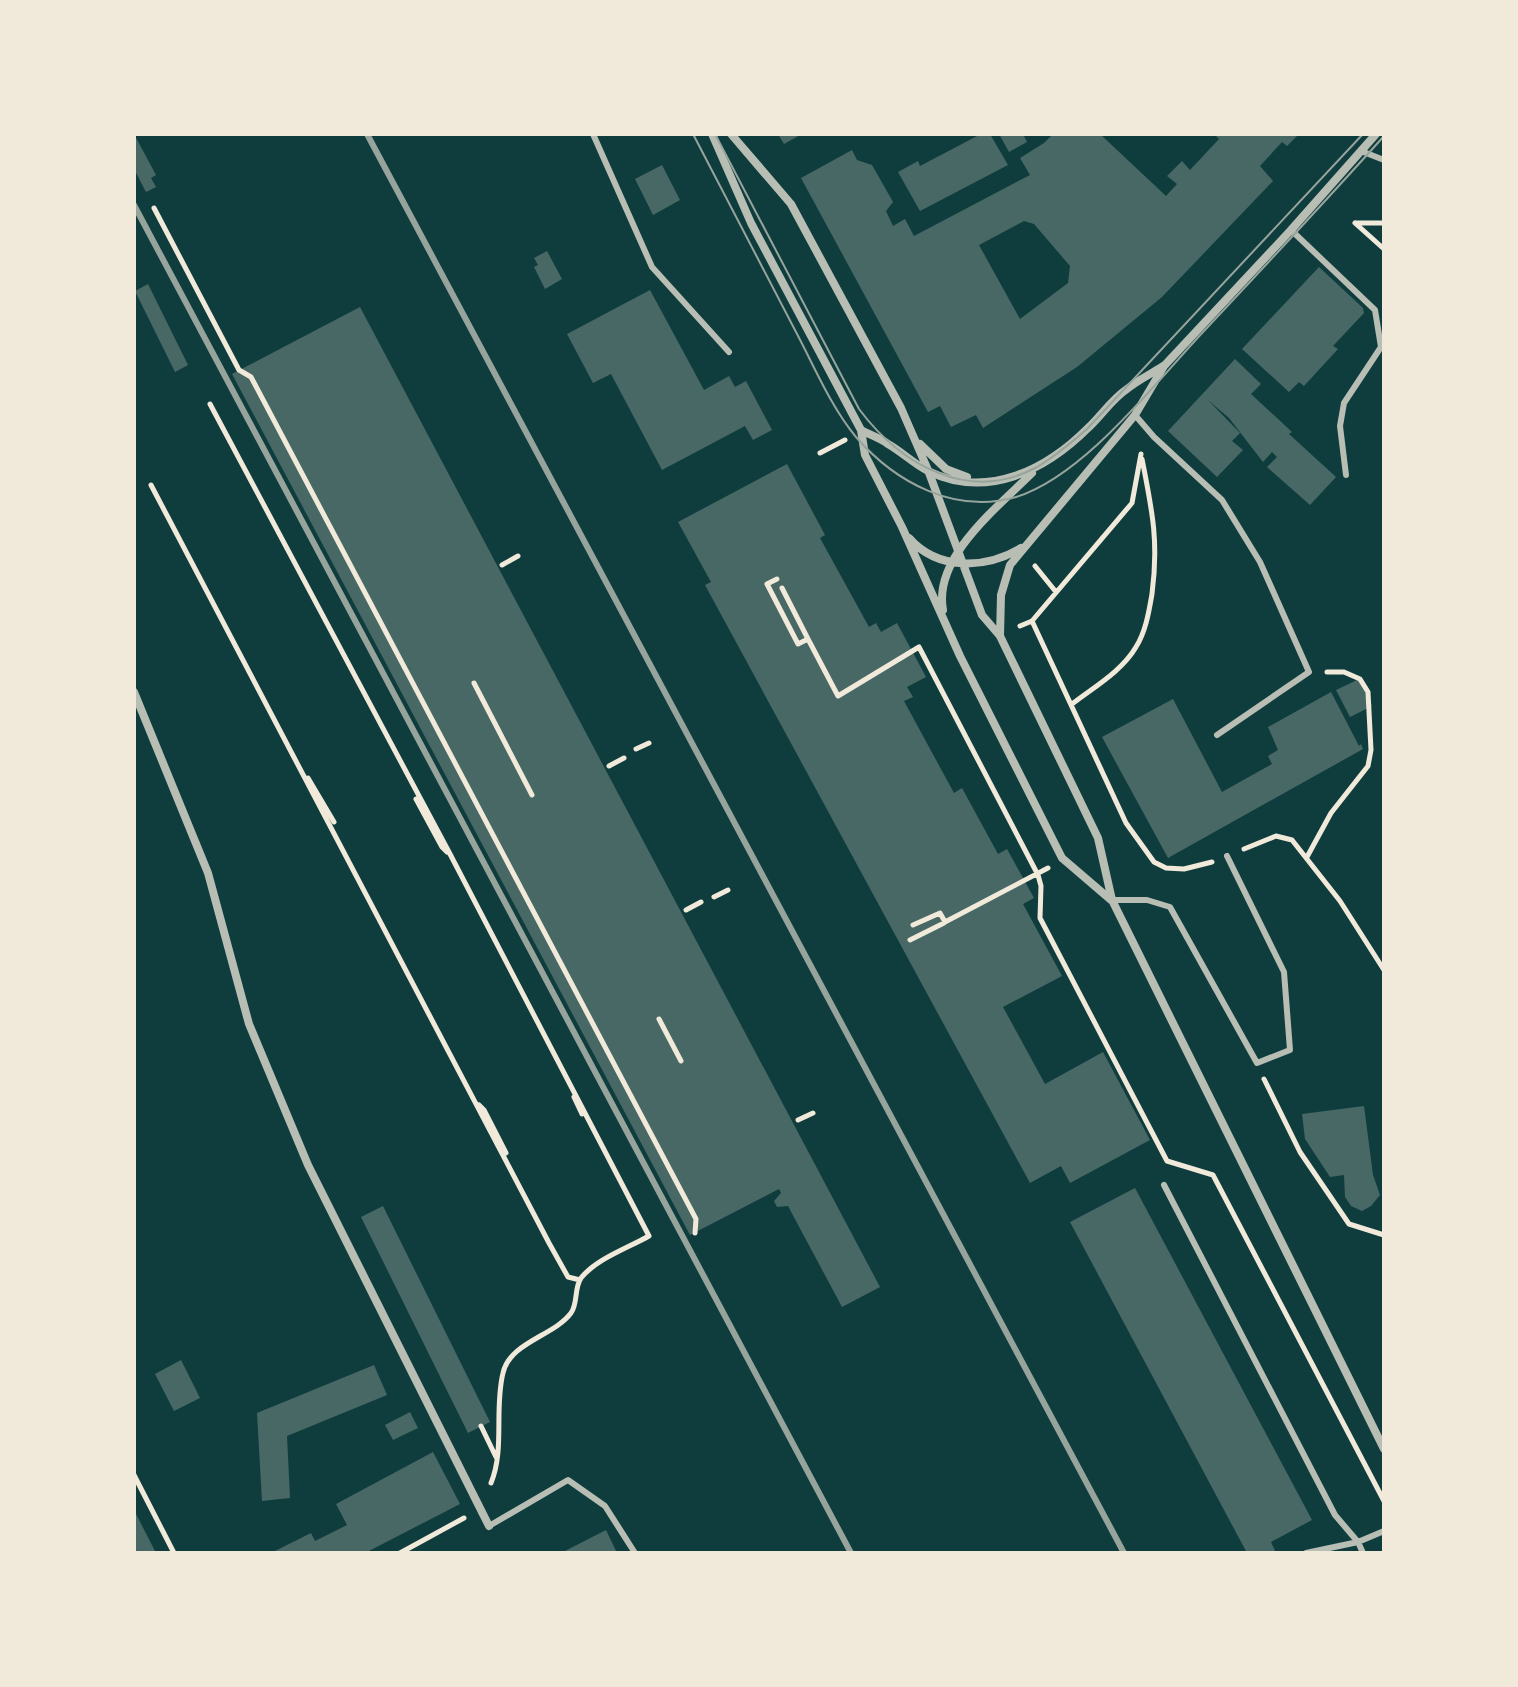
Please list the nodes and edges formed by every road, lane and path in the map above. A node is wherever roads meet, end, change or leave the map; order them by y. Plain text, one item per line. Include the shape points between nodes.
1 (593, 134) edge
2 (712, 134) edge
3 (731, 134) edge
4 (1376, 134) edge
5 (1361, 151) junction
6 (1384, 160) edge
7 (154, 208) dead end
8 (1384, 223) edge
9 (1291, 230) junction
10 (1384, 249) edge
11 (729, 352) dead end
12 (1164, 366) junction
13 (210, 404) dead end
14 (1135, 415) junction
15 (861, 430) junction
16 (915, 438) junction
17 (1036, 468) junction
18 (929, 472) junction
19 (1346, 475) dead end
20 (995, 481) junction
21 (151, 485) dead end
22 (902, 527) junction
23 (1025, 546) junction
24 (518, 556) dead end
25 (957, 560) junction
26 (1031, 560) dead end
27 (502, 565) dead end
28 (777, 579) dead end
29 (782, 588) dead end
30 (1056, 592) junction
31 (946, 627) junction
32 (1000, 636) junction
33 (808, 639) junction
34 (1309, 672) junction
35 (474, 683) dead end
36 (134, 692) edge
37 (1072, 704) junction
38 (1217, 735) dead end
39 (649, 743) dead end
40 (636, 749) dead end
41 (624, 758) dead end
42 (609, 766) dead end
43 (302, 771) junction
44 (532, 795) dead end
45 (334, 822) dead end
46 (1227, 856) junction
47 (1307, 857) junction
48 (1025, 881) dead end
49 (728, 890) dead end
50 (714, 897) dead end
51 (1112, 900) junction
52 (701, 902) dead end
53 (686, 910) dead end
54 (945, 922) junction
55 (913, 925) dead end
56 (910, 940) dead end
57 (1384, 970) edge
58 (659, 1019) dead end
59 (681, 1061) dead end
60 (1257, 1063) junction
61 (561, 1066) junction
62 (475, 1102) junction
63 (813, 1113) dead end
64 (582, 1114) dead end
65 (798, 1120) dead end
66 (506, 1153) dead end
67 (1164, 1185) dead end
68 (695, 1233) dead end
69 (1384, 1235) edge
70 (580, 1280) junction
71 (481, 1426) dead end
72 (1384, 1449) edge
73 (134, 1475) edge
74 (1384, 1501) edge
75 (489, 1526) joint
76 (441, 1530) dead end
77 (1384, 1531) edge
78 (1358, 1542) junction
79 (174, 1553) edge
80 (400, 1553) edge
81 (635, 1553) edge
82 (1306, 1553) edge
83 (1363, 1553) edge

1 - 11 lane via 652,267
2 - 15 street via 751,223
3 - 16 street via 791,204
4 - 5 street
5 - 6 lane
5 - 9 street
7 - 68 path via 239,370 251,377 696,1219
8 - 10 path via 1355,223
9 - 12 street
9 - 19 lane via 1375,310 1381,347 1342,414
12 - 14 street
12 - 17 street via 1125,389 1060,453
13 - 61 path
14 - 23 street
14 - 34 lane via 1222,500 1260,562
15 - 18 street
15 - 22 street via 865,455
16 - 18 street
16 - 20 street via 946,469
17 - 20 street
17 - 25 street via 989,514
18 - 20 street via 973,483
18 - 25 street
21 - 43 path
22 - 25 street via 919,548
22 - 31 street
23 - 25 street via 992,561
23 - 32 street via 1003,582
24 - 27 path
25 - 31 street via 943,584
25 - 32 street via 982,615
26 - 30 path
28 - 33 path via 767,584 798,644
29 - 33 path
30 - 37 path via 1032,621
30 - 37 path via 1132,503 1141,454 1156,527 1149,615 1136,647
31 - 51 street via 1062,858
32 - 51 street via 1098,838
33 - 74 path via 838,696 919,647 1038,875 1040,918 1167,1161 1213,1175
34 - 38 lane
34 - 47 path via 1344,672 1360,679 1368,692 1372,731 1368,766 1331,813
35 - 44 path
36 - 75 street via 208,873 245,1016 296,1137
37 - 46 path via 1126,823 1154,862 1184,869
39 - 40 path
41 - 42 path
43 - 45 path
43 - 62 path
46 - 47 path via 1276,836 1292,840
46 - 60 lane via 1284,972 1290,1050
47 - 57 path
48 - 54 path
49 - 50 path
51 - 60 lane via 1147,900 1170,907
51 - 72 street
52 - 53 path
54 - 55 path via 940,913
54 - 56 path
58 - 59 path
60 - 69 path via 1300,1152 1349,1224
61 - 64 path
61 - 70 path via 649,1236
62 - 66 path
62 - 70 path via 568,1277
63 - 65 path
67 - 78 lane via 1335,1515
70 - 71 path via 573,1312 528,1343 503,1371 496,1458
73 - 79 path
75 - 81 lane via 568,1480 605,1506
76 - 80 path
77 - 78 lane
78 - 82 lane
78 - 83 lane

